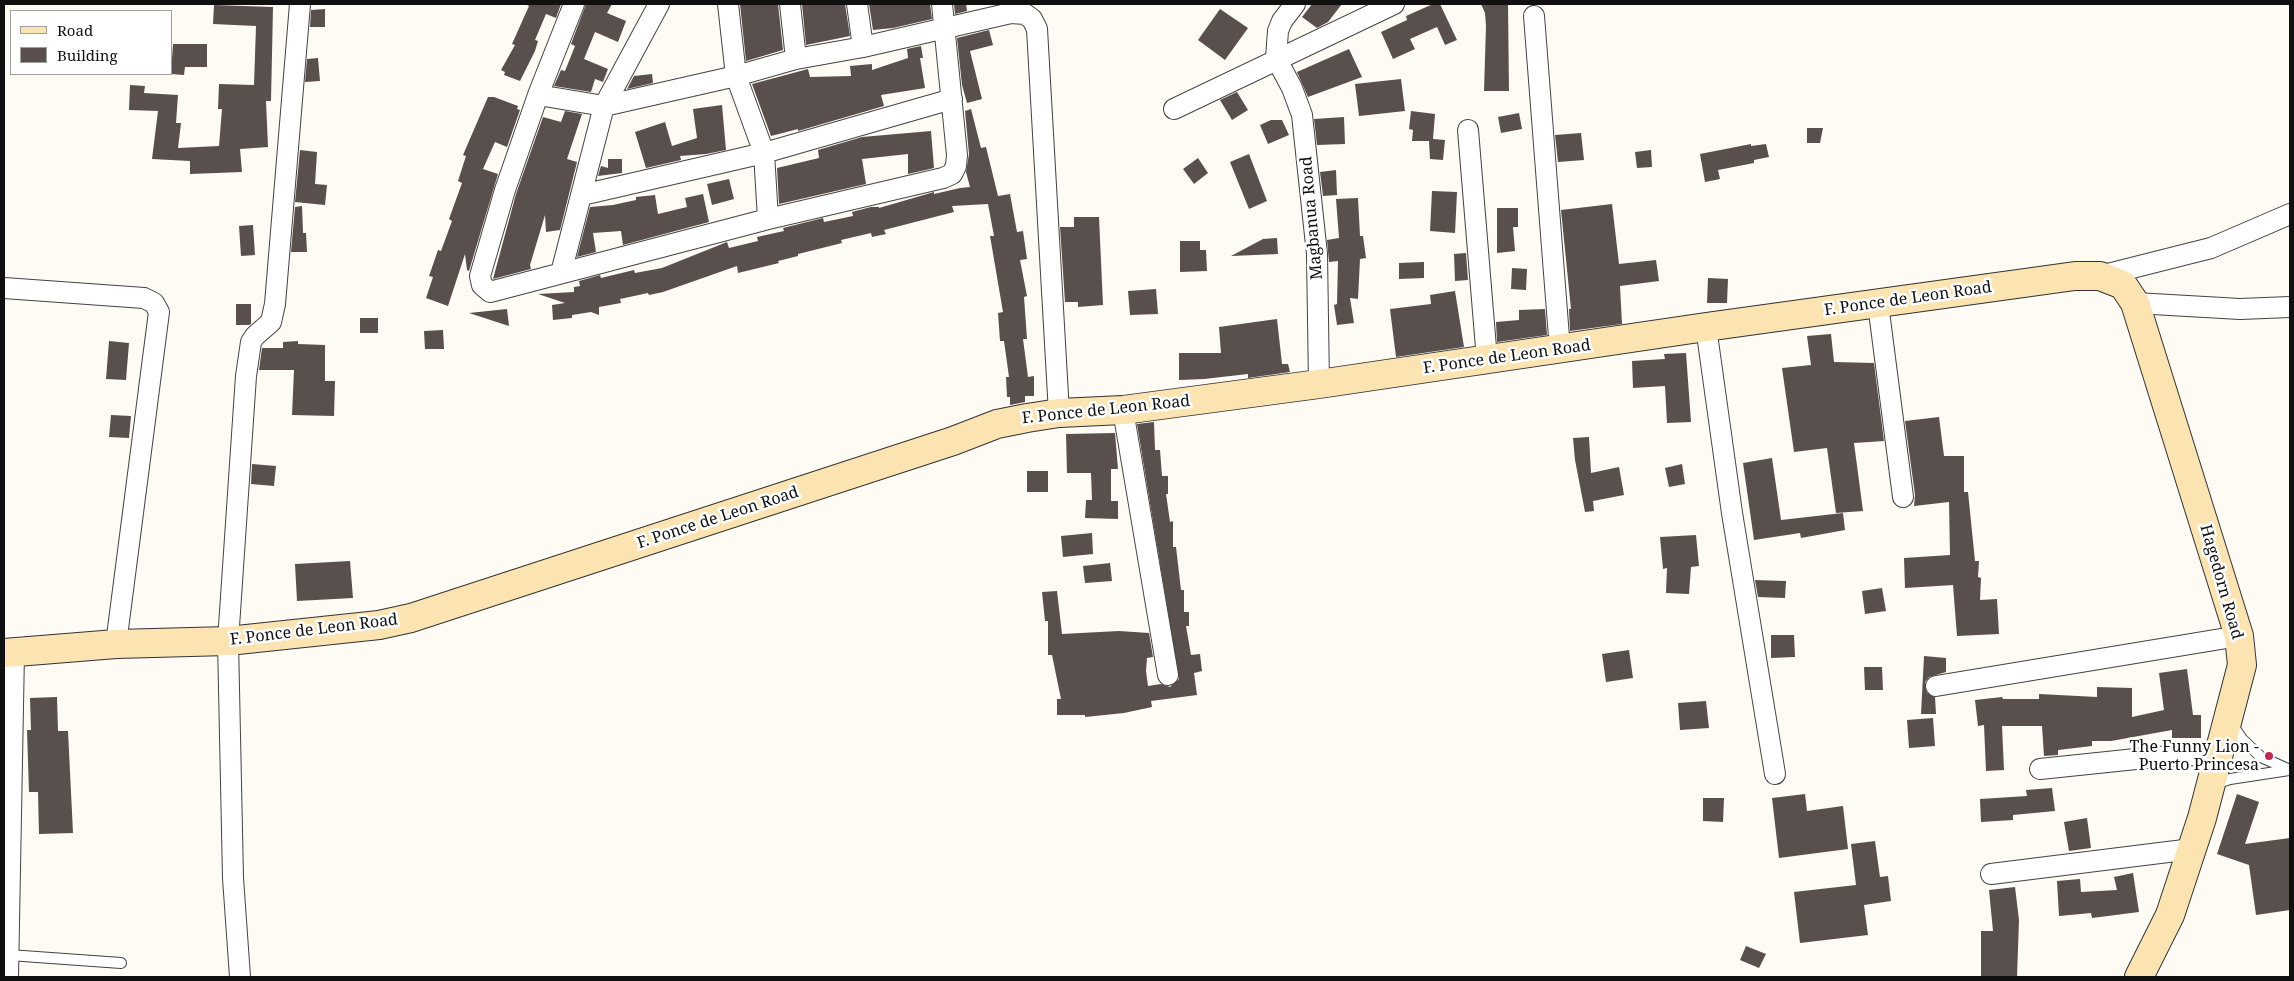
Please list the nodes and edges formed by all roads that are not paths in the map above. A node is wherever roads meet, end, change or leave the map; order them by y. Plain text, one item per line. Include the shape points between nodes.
1 (300, 4) edge
2 (574, 4) edge
3 (659, 4) edge
4 (728, 4) edge
5 (790, 4) edge
6 (857, 4) edge
7 (942, 4) edge
8 (1295, 4) edge
9 (1394, 4) edge
10 (1534, 16) dead end
11 (945, 27) junction
12 (863, 46) junction
13 (1276, 58) junction
14 (796, 59) junction
15 (736, 76) junction
16 (538, 96) junction
17 (952, 99) junction
18 (604, 106) junction
19 (1174, 109) dead end
20 (1468, 130) dead end
21 (764, 153) junction
22 (582, 195) junction
23 (2290, 214) edge
24 (768, 219) junction
25 (561, 273) junction
26 (2106, 278) junction
27 (4, 288) edge
28 (2135, 303) junction
29 (1878, 304) junction
30 (2290, 307) edge
31 (1706, 328) junction
32 (1560, 350) junction
33 (1487, 360) junction
34 (1319, 384) junction
35 (1123, 410) junction
36 (1059, 413) junction
37 (1903, 497) dead end
38 (2239, 636) junction
39 (228, 641) junction
40 (116, 644) junction
41 (9, 652) edge
42 (1168, 675) dead end
43 (1936, 686) dead end
44 (2229, 719) junction
45 (2220, 754) junction
46 (2040, 768) dead end
47 (2290, 770) edge
48 (1775, 774) dead end
49 (2212, 785) junction
50 (2192, 849) junction
51 (1991, 874) dead end
52 (9, 955) junction
53 (121, 963) dead end
54 (8, 977) edge
55 (240, 977) edge
56 (2139, 977) edge

1 - 39 street via 275,304 271,322 251,342 246,376
2 - 16 street
3 - 18 street
4 - 15 street
5 - 14 street
6 - 12 street
7 - 11 street
8 - 13 street via 1278,32
9 - 13 street
10 - 32 street
11 - 12 street
11 - 17 street
11 - 36 street via 1011,13 1025,14 1032,19 1037,30
12 - 14 street
13 - 19 street
13 - 34 street, Magbanua Road via 1302,115 1317,254
14 - 15 street
15 - 18 street
15 - 21 street
16 - 18 street
16 - 25 street via 505,190 480,276 482,285 490,292
17 - 21 street
17 - 24 street via 957,155 952,174
18 - 22 street
20 - 33 street
21 - 22 street
21 - 24 street
22 - 25 street
23 - 26 street via 2211,248
24 - 25 street
26 - 28 street, Hagedorn Road via 2123,286
26 - 29 street, F. Ponce de Leon Road via 2076,276
27 - 40 street via 144,298 154,302 159,312
28 - 30 street via 2240,309
28 - 38 street, Hagedorn Road
29 - 31 street, F. Ponce de Leon Road
29 - 37 street
31 - 32 street, F. Ponce de Leon Road
31 - 48 street
32 - 33 street, F. Ponce de Leon Road
33 - 34 street, F. Ponce de Leon Road
34 - 35 street, F. Ponce de Leon Road
35 - 36 street, F. Ponce de Leon Road
35 - 42 street
36 - 39 street, F. Ponce de Leon Road via 997,424 411,618 378,625
38 - 43 street
38 - 44 street, Hagedorn Road via 2242,665
39 - 40 street, F. Ponce de Leon Road
39 - 55 street via 233,878
40 - 41 street, F. Ponce de Leon Road
41 - 52 street
44 - 45 street, Hagedorn Road
44 - 47 lane via 2242,739 2261,757
45 - 46 street
45 - 49 street, Hagedorn Road
47 - 49 lane
49 - 50 street, Hagedorn Road
50 - 51 street
50 - 56 street, Hagedorn Road via 2170,915
52 - 53 lane
52 - 54 street

